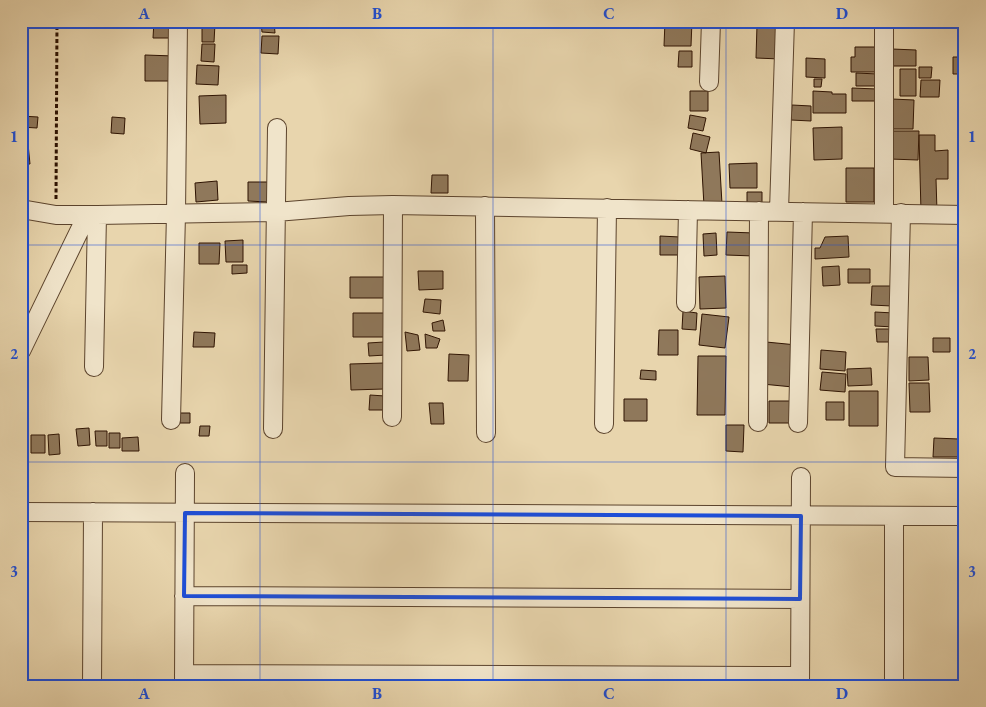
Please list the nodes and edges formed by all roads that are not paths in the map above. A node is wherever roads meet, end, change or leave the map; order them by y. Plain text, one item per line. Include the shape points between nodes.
1 (178, 21) edge
2 (710, 21) edge
3 (785, 21) edge
4 (884, 21) edge
5 (709, 82) dead end
6 (277, 128) dead end
7 (393, 204) junction
8 (485, 206) junction
9 (607, 208) junction
10 (21, 209) edge
11 (688, 210) junction
12 (759, 211) junction
13 (779, 211) junction
14 (276, 212) junction
15 (803, 212) junction
16 (892, 213) junction
17 (176, 214) junction
18 (92, 215) junction
19 (965, 215) edge
20 (686, 303) dead end
21 (21, 351) edge
22 (94, 367) dead end
23 (392, 417) dead end
24 (171, 420) dead end
25 (758, 422) dead end
26 (798, 423) dead end
27 (604, 424) dead end
28 (273, 429) dead end
29 (486, 433) dead end
30 (965, 468) edge
31 (185, 473) dead end
32 (801, 477) dead end
33 (21, 512) edge
34 (93, 512) junction
35 (185, 513) junction
36 (801, 516) junction
37 (894, 516) junction
38 (965, 516) edge
39 (184, 596) junction
40 (800, 599) junction
41 (184, 680) edge
42 (581, 681) edge
43 (800, 681) edge
44 (92, 686) edge
45 (894, 686) edge

1 - 17 street
2 - 5 street
3 - 13 street
4 - 16 street
6 - 14 street
7 - 8 street
7 - 14 street
7 - 23 street
8 - 9 street
8 - 29 street
9 - 11 street
9 - 27 street
10 - 18 street via 56,215
11 - 12 street
11 - 20 street
12 - 13 street
12 - 25 street
13 - 15 street
14 - 17 street
14 - 28 street
15 - 16 street
15 - 26 street
16 - 19 street
16 - 30 street via 895,467
17 - 18 street
17 - 24 street
18 - 21 street
18 - 22 street
31 - 35 street
32 - 36 street
33 - 34 street
34 - 35 street
34 - 44 street
35 - 36 street
35 - 39 street
36 - 37 street
36 - 40 street
37 - 38 street
37 - 45 street
39 - 40 street
39 - 41 street
40 - 43 street
41 - 42 street
42 - 43 street

